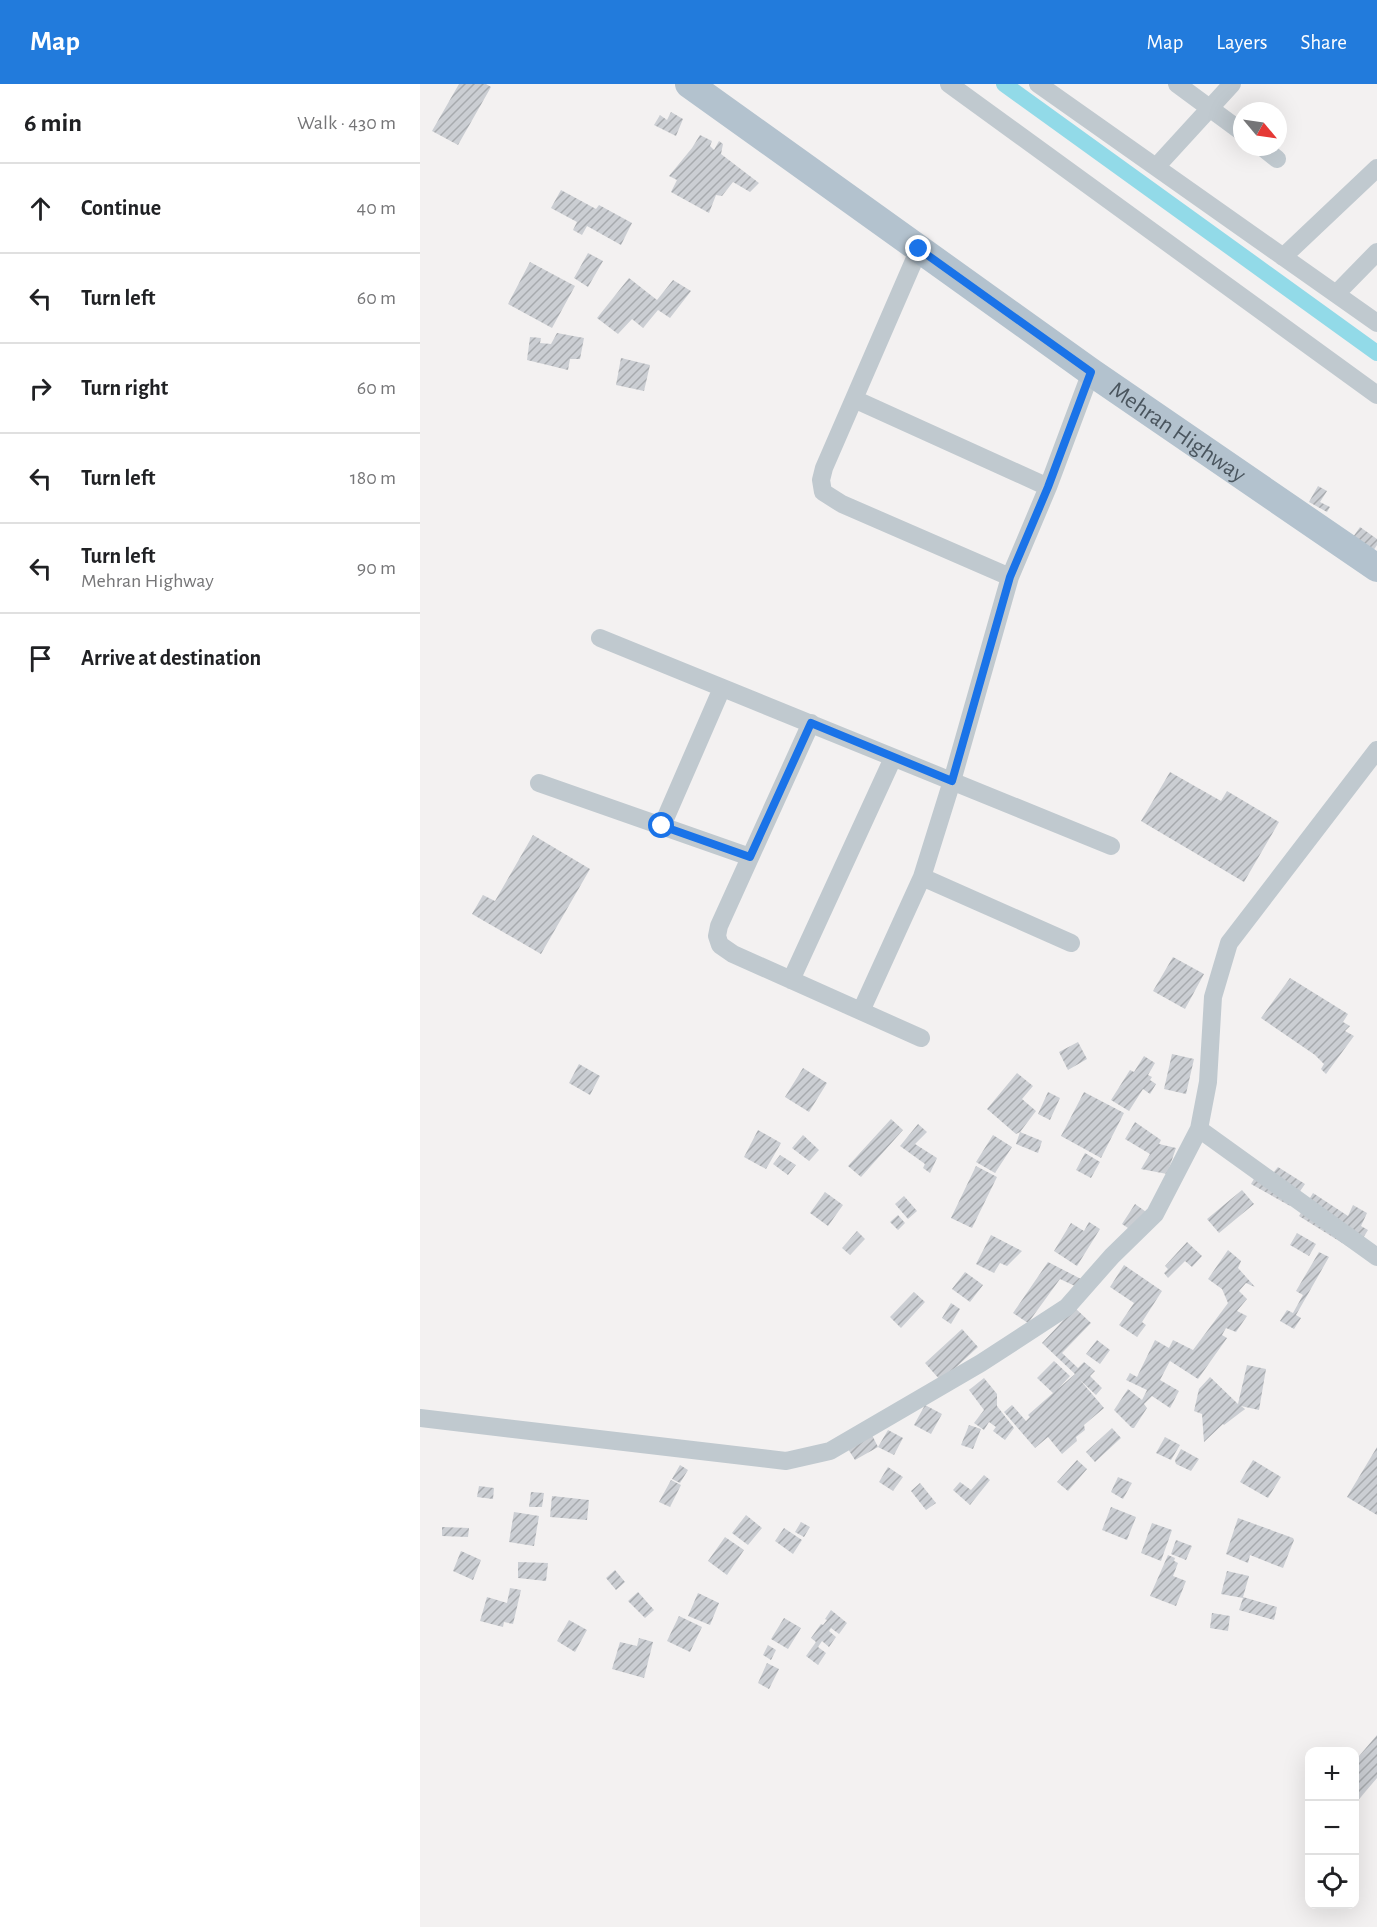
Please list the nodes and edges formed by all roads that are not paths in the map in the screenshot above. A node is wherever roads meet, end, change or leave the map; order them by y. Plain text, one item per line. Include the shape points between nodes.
1 (689, 84) edge
2 (949, 84) edge
3 (1038, 84) edge
4 (1177, 84) edge
5 (1232, 84) edge
6 (1210, 108) junction
7 (1233, 125) edge
8 (1273, 156) edge
9 (1277, 159) dead end
10 (1156, 167) junction
11 (1377, 168) edge
12 (919, 249) junction
13 (1377, 252) edge
14 (1283, 257) junction
15 (1336, 294) junction
16 (1377, 323) edge
17 (1091, 372) junction
18 (1377, 395) edge
19 (854, 399) junction
20 (1048, 487) junction
21 (1377, 567) edge
22 (1010, 577) junction
23 (600, 638) dead end
24 (722, 688) junction
25 (811, 723) junction
26 (1377, 750) edge
27 (893, 758) junction
28 (952, 781) junction
29 (539, 783) dead end
30 (662, 826) junction
31 (1110, 846) dead end
32 (750, 857) junction
33 (922, 877) junction
34 (1071, 943) dead end
35 (791, 980) junction
36 (861, 1011) junction
37 (921, 1038) dead end
38 (1199, 1129) junction
39 (1377, 1257) edge
40 (420, 1418) edge

1 - 12 main road, Mehran Highway
2 - 18 street
3 - 10 street
4 - 6 street
5 - 6 street
6 - 7 street
6 - 10 street
8 - 9 street
10 - 14 street
11 - 14 street
12 - 17 main road, Mehran Highway
12 - 19 street
13 - 15 street
14 - 15 street
15 - 16 street
17 - 20 street
17 - 21 main road, Mehran Highway
19 - 20 street
19 - 22 street via 824,468 820,480 823,492 842,504
20 - 22 street
22 - 28 street
23 - 24 street
24 - 25 street
24 - 30 street
25 - 27 street
25 - 32 street
26 - 38 street via 1229,943 1214,997 1208,1082
27 - 28 street
27 - 35 street
28 - 31 street
28 - 33 street
29 - 30 street
30 - 32 street
32 - 35 street via 717,936 724,950
33 - 34 street
33 - 36 street
35 - 36 street
36 - 37 street
38 - 39 street
38 - 40 street via 1155,1214 1067,1308 981,1364 830,1451 786,1461

